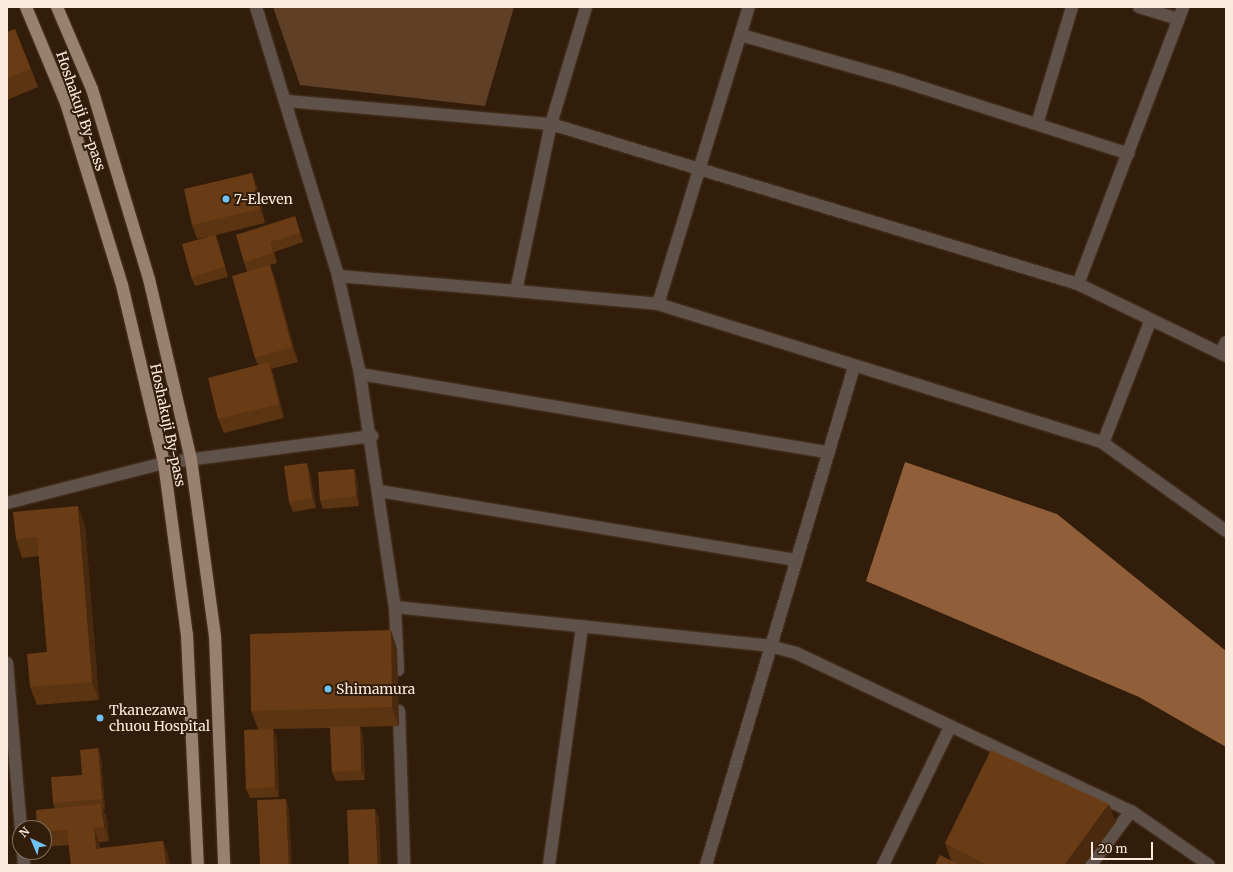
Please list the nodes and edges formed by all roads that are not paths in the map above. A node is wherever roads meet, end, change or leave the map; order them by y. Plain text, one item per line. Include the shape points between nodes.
1 (26, 7) edge
2 (57, 7) edge
3 (256, 7) edge
4 (586, 7) edge
5 (749, 7) edge
6 (1072, 7) edge
7 (1139, 7) edge
8 (1183, 7) edge
9 (1178, 19) junction
10 (741, 35) junction
11 (287, 101) junction
12 (551, 124) junction
13 (1037, 124) junction
14 (1129, 154) junction
15 (701, 170) junction
16 (338, 276) junction
17 (1078, 284) junction
18 (516, 291) junction
19 (658, 304) junction
20 (1150, 322) junction
21 (1226, 342) edge
22 (1224, 355) edge
23 (854, 367) junction
24 (360, 374) junction
25 (372, 436) junction
26 (1103, 443) junction
27 (828, 452) junction
28 (191, 459) junction
29 (164, 463) junction
30 (379, 491) junction
31 (7, 503) edge
32 (1226, 531) edge
33 (796, 560) junction
34 (395, 607) junction
35 (582, 626) junction
36 (770, 646) junction
37 (7, 663) edge
38 (398, 680) dead end
39 (398, 695) dead end
40 (950, 727) junction
41 (1131, 810) junction
42 (20, 820) edge
43 (198, 865) edge
44 (224, 865) edge
45 (404, 865) edge
46 (550, 865) edge
47 (706, 865) edge
48 (883, 865) edge
49 (1091, 865) edge
50 (1209, 865) edge

1 - 29 main road, Hoshakuji By-pass via 66,103 122,285
2 - 28 main road, Hoshakuji By-pass via 92,89 149,279
3 - 11 street
4 - 12 street
5 - 10 street
6 - 13 street
7 - 9 street
8 - 9 street
9 - 14 street
10 - 13 street
10 - 15 street
11 - 12 street
11 - 16 street
12 - 15 street
12 - 18 street
13 - 14 street
14 - 17 street
15 - 17 street
15 - 19 street
16 - 18 street
16 - 24 street
17 - 20 street
18 - 19 street
19 - 23 street
20 - 22 street
20 - 26 street
21 - 22 street
23 - 26 street
23 - 27 street
24 - 25 street
24 - 27 street
25 - 28 street
25 - 30 street
26 - 32 street
27 - 33 street
28 - 29 street
28 - 44 main road, Hoshakuji By-pass via 215,636
29 - 31 street
29 - 43 main road, Hoshakuji By-pass via 187,635
30 - 33 street
30 - 34 street
33 - 36 street
34 - 35 street
34 - 38 street
35 - 36 street
35 - 46 street
36 - 40 street via 796,653
36 - 47 street
37 - 42 street
39 - 45 street
40 - 41 street
40 - 48 street
41 - 49 street
41 - 50 street

